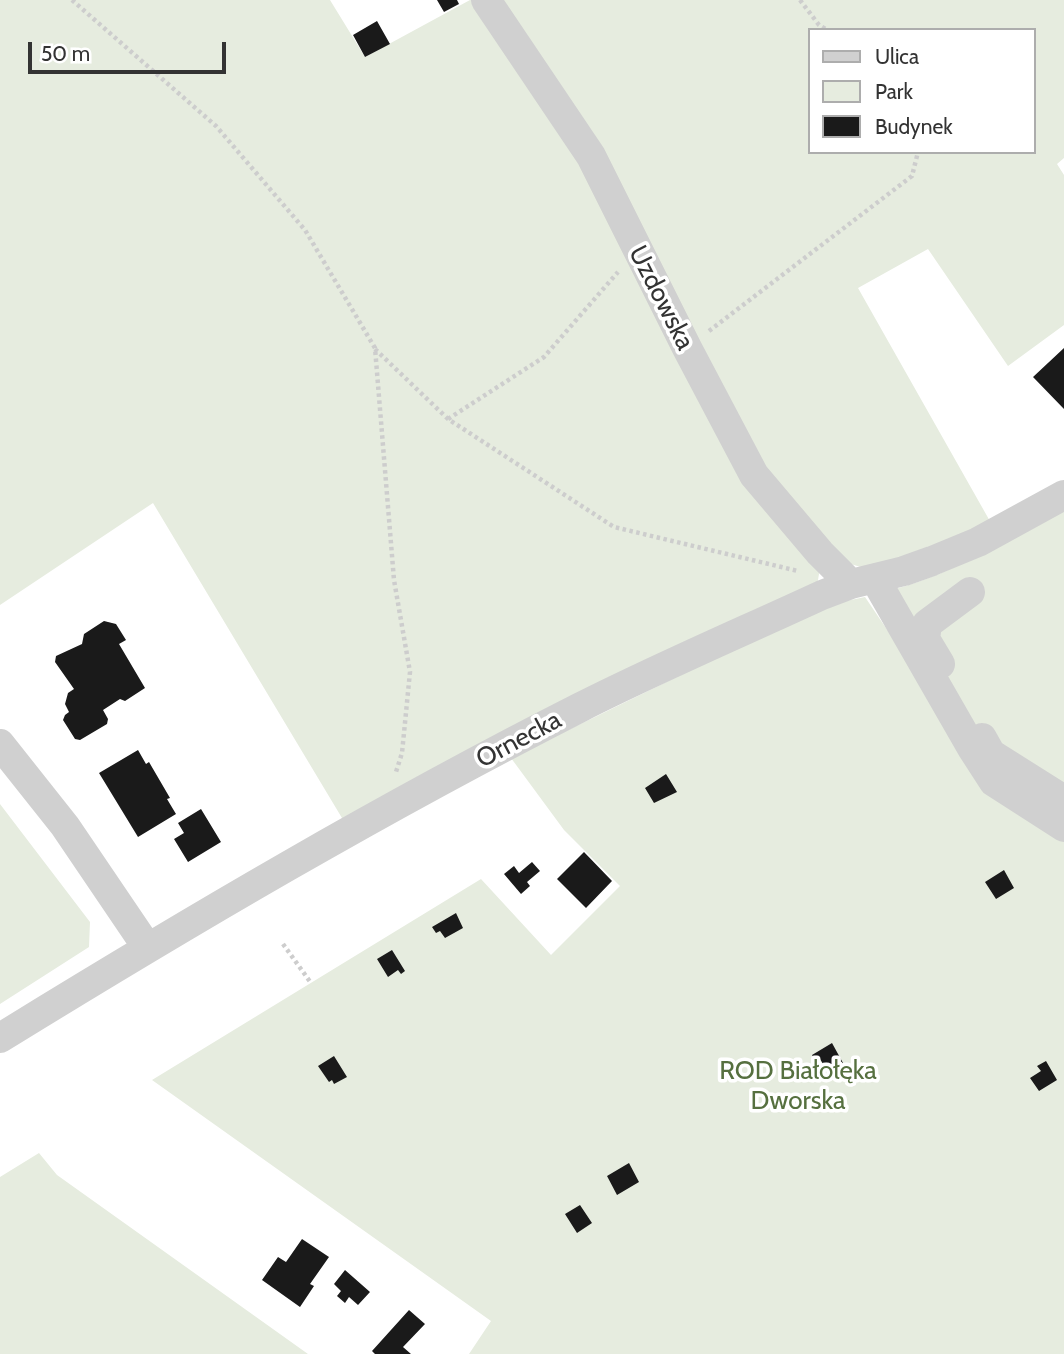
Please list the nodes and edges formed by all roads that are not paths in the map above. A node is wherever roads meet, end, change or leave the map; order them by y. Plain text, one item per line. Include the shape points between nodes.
1 (486, 0) edge
2 (1064, 495) edge
3 (863, 581) junction
4 (970, 592) dead end
5 (0, 744) edge
6 (1064, 800) edge
7 (1064, 827) edge
8 (147, 947) junction
9 (0, 1038) edge

1 - 3 street, Uzdowska via 590,156 754,475 820,553
2 - 3 street, Ornecka via 978,542
3 - 7 street, Uzdowska via 994,782
3 - 8 street, Ornecka via 583,706 386,810
4 - 6 street via 927,624 925,639 991,754
5 - 8 street via 65,826
8 - 9 street, Ornecka

